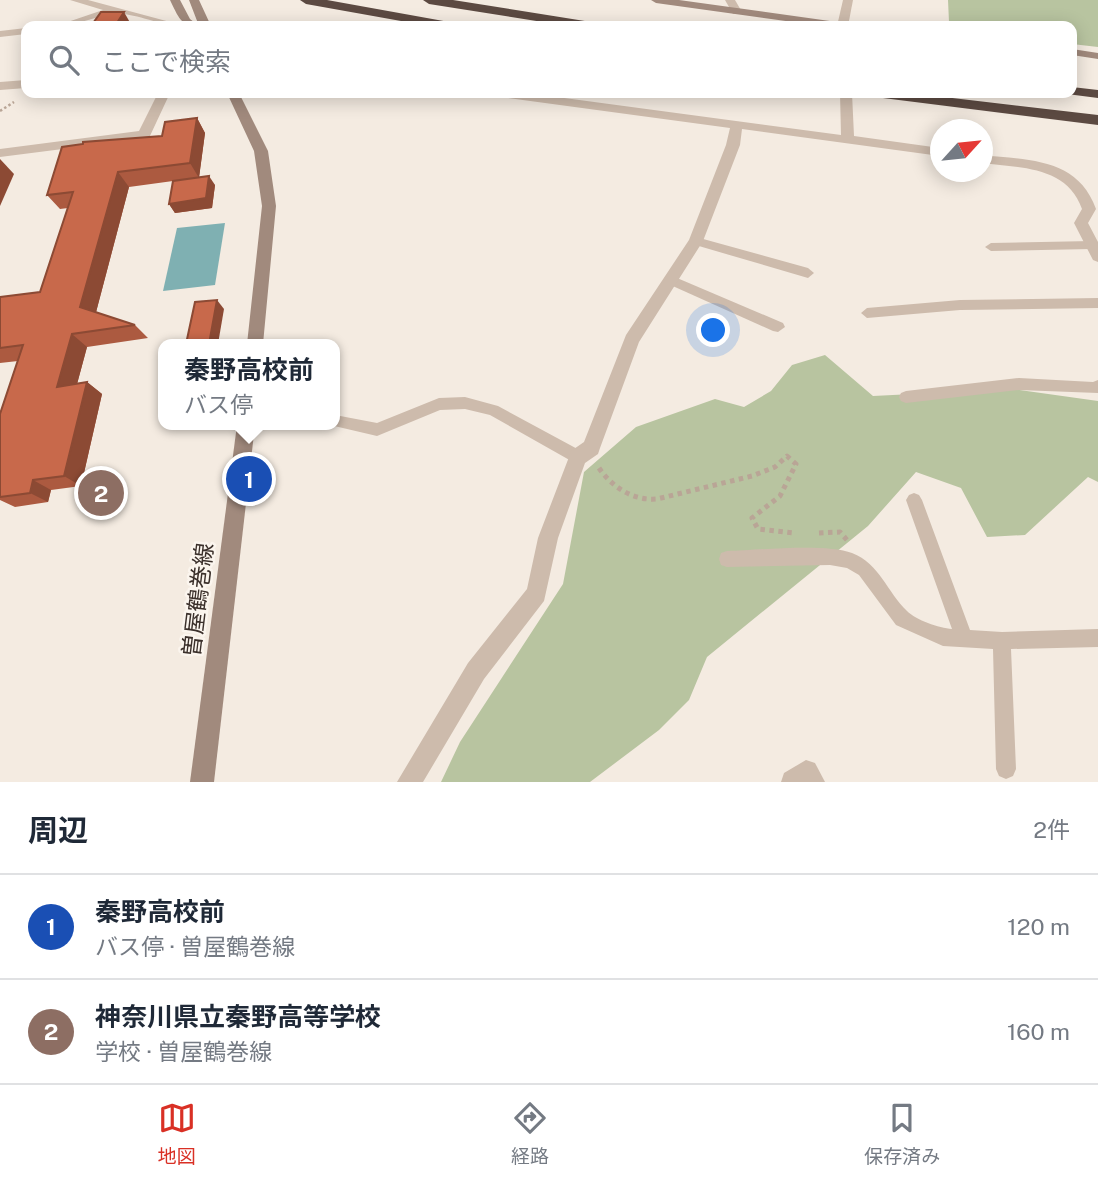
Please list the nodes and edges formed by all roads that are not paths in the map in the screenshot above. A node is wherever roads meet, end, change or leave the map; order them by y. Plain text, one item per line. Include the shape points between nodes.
1 (75, 0) edge
2 (194, 0) edge
3 (306, 0) edge
4 (429, 0) edge
5 (656, 0) edge
6 (730, 0) edge
7 (848, 0) edge
8 (177, 5) edge
9 (113, 10) junction
10 (737, 12) junction
11 (77, 21) edge
12 (158, 21) edge
13 (186, 21) edge
14 (203, 21) edge
15 (422, 21) edge
16 (560, 21) edge
17 (805, 21) edge
18 (844, 21) edge
19 (21, 32) edge
20 (0, 34) edge
21 (1077, 53) edge
22 (1098, 56) edge
23 (21, 84) edge
24 (0, 86) edge
25 (1077, 92) edge
26 (1098, 94) edge
27 (161, 98) edge
28 (235, 98) edge
29 (540, 98) edge
30 (846, 98) edge
31 (916, 98) edge
32 (1098, 120) edge
33 (737, 123) junction
34 (847, 132) junction
35 (930, 150) edge
36 (0, 153) edge
37 (993, 161) edge
38 (696, 241) junction
39 (991, 247) dead end
40 (1095, 251) edge
41 (807, 273) dead end
42 (670, 280) junction
43 (1098, 303) edge
44 (867, 313) dead end
45 (778, 327) dead end
46 (256, 339) edge
47 (1098, 386) edge
48 (906, 397) dead end
49 (340, 422) edge
50 (245, 430) edge
51 (585, 453) junction
52 (914, 500) dead end
53 (727, 559) dead end
54 (964, 638) junction
55 (1098, 638) edge
56 (1002, 640) junction
57 (1006, 769) dead end
58 (202, 782) edge
59 (409, 782) edge
60 (793, 782) edge
61 (813, 782) edge

1 - 9 street
2 - 14 main road
3 - 15 highway
4 - 16 highway
5 - 10 main road
6 - 10 street
7 - 18 street
8 - 13 main road
9 - 11 street
9 - 12 street
10 - 17 main road
19 - 20 street
21 - 22 main road
23 - 24 street
25 - 26 highway
27 - 36 street via 144,135
28 - 46 main road via 261,151 269,206
29 - 33 street
30 - 34 street
31 - 32 highway
33 - 34 street
33 - 38 street
34 - 35 street
37 - 40 street via 1063,173 1080,187 1089,209 1081,223
38 - 41 lane
38 - 42 street
39 - 40 lane
42 - 45 lane
42 - 51 street via 632,340
43 - 44 lane via 960,305
47 - 48 lane via 1019,384
49 - 51 lane via 377,430 439,404 465,403 493,410
50 - 58 main road, 曽屋鶴巻線
51 - 59 street via 548,538 537,594 476,671
52 - 54 lane
53 - 54 lane via 849,560 865,569 902,619 943,636
54 - 56 lane
55 - 56 lane
56 - 57 lane
60 - 61 street via 806,772

